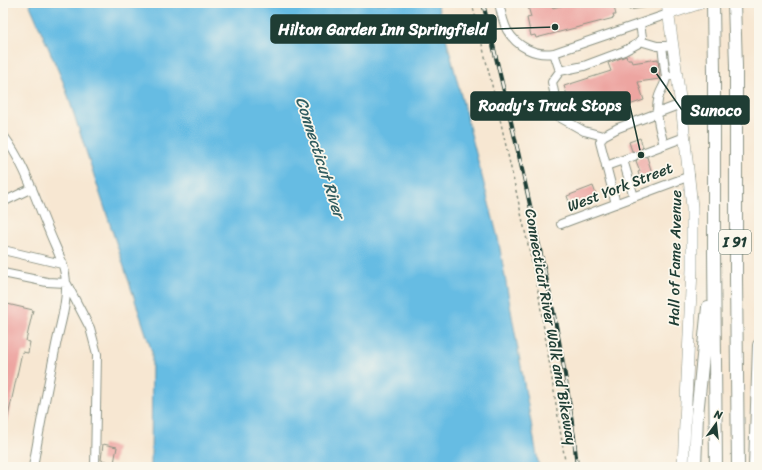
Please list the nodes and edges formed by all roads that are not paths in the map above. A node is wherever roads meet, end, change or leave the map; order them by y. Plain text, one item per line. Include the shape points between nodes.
1 (499, 3) edge
2 (700, 3) edge
3 (713, 3) edge
4 (734, 3) edge
5 (668, 8) edge
6 (640, 24) junction
7 (640, 41) junction
8 (667, 45) junction
9 (554, 53) junction
10 (560, 71) junction
11 (671, 76) junction
12 (681, 104) junction
13 (657, 113) junction
14 (3, 135) edge
15 (603, 136) junction
16 (685, 136) junction
17 (664, 145) junction
18 (645, 152) dead end
19 (634, 156) dead end
20 (623, 160) junction
21 (606, 166) junction
22 (690, 176) junction
23 (32, 188) junction
24 (634, 197) junction
25 (3, 202) edge
26 (616, 204) junction
27 (561, 224) dead end
28 (3, 250) edge
29 (714, 252) junction
30 (62, 264) junction
31 (3, 273) edge
32 (66, 283) junction
33 (759, 345) edge
34 (33, 467) edge
35 (95, 467) edge
36 (683, 467) edge
37 (695, 467) edge
38 (716, 467) edge
39 (738, 467) edge
40 (755, 467) edge

1 - 9 street via 507,30 515,40 532,52
2 - 5 main road
3 - 29 highway, I 91
4 - 39 highway, I 91
5 - 6 street
5 - 8 main road, Hall of Fame Avenue
6 - 7 street
6 - 9 street
7 - 8 street via 657,46
7 - 10 street via 639,44 624,51 584,66
8 - 11 main road, Hall of Fame Avenue
9 - 10 street
10 - 15 street via 552,82 559,117 584,131
11 - 12 main road, Hall of Fame Avenue
11 - 13 street via 661,89
12 - 13 street
12 - 16 main road, Hall of Fame Avenue
13 - 15 street
13 - 17 street
14 - 23 street
15 - 21 street via 600,142
16 - 17 street
16 - 22 main road, Hall of Fame Avenue
17 - 18 street
19 - 20 street
20 - 21 street
20 - 24 street
21 - 26 street
22 - 24 street, West York Street
22 - 36 main road, Hall of Fame Avenue via 692,239
23 - 25 street
23 - 30 street
24 - 26 street, West York Street
26 - 27 street, West York Street
28 - 30 street
29 - 37 highway via 698,403
29 - 38 highway, I 91
30 - 32 street
31 - 32 street
32 - 34 street via 62,317
32 - 35 street via 90,328 98,354
33 - 40 highway

